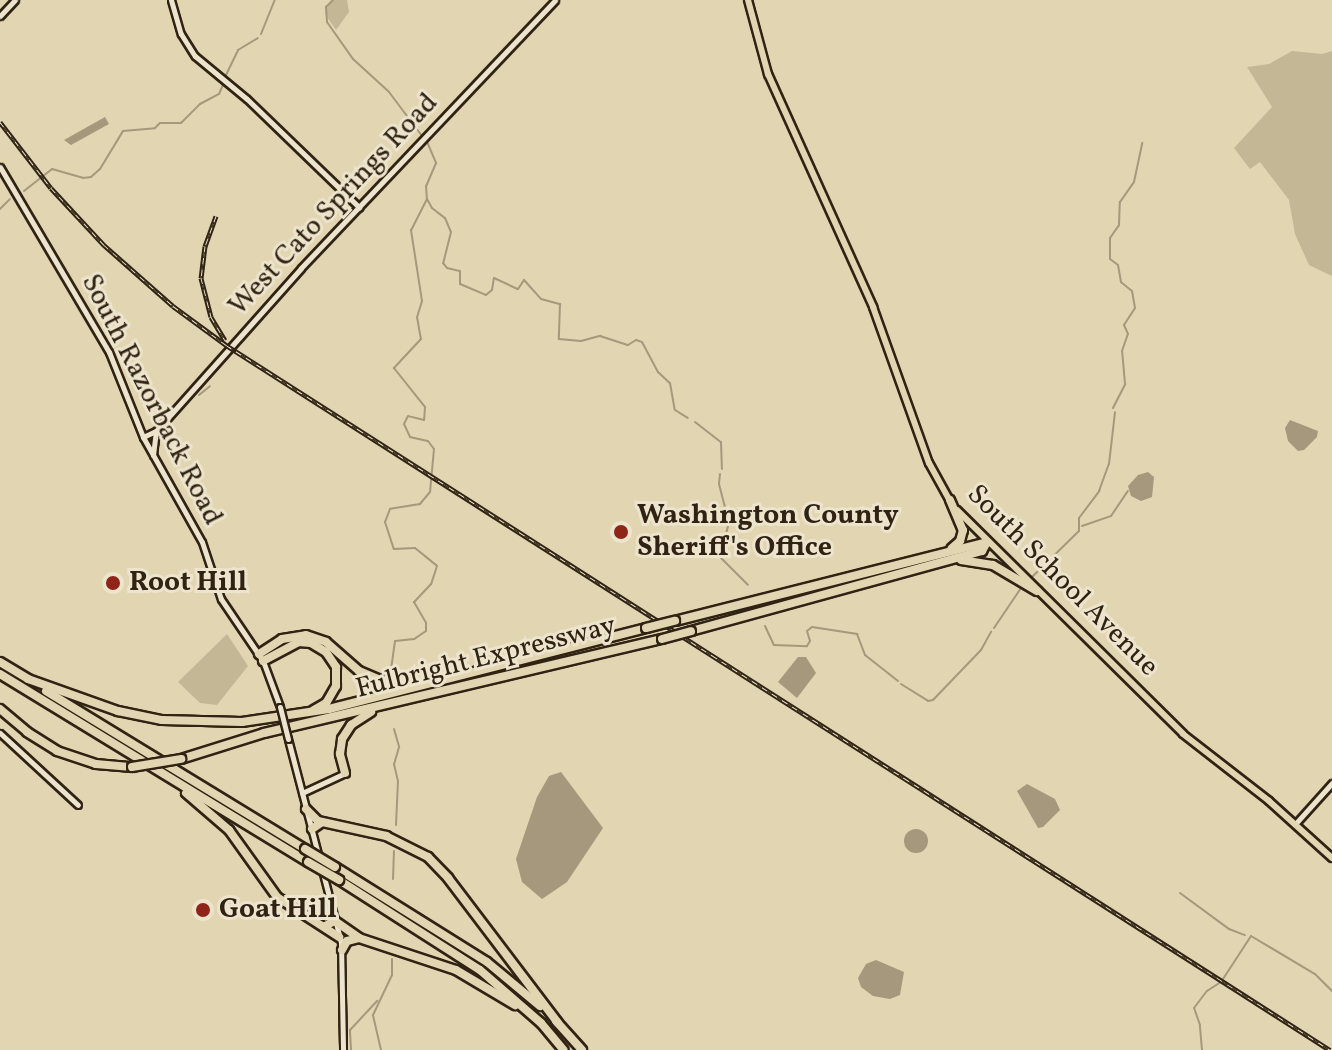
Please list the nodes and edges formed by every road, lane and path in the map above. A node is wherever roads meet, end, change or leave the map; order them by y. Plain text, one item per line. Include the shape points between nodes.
1 (15, 0) edge
2 (171, 0) edge
3 (555, 0) edge
4 (748, 0) edge
5 (0, 16) edge
6 (0, 167) edge
7 (359, 207) junction
8 (156, 431) junction
9 (143, 437) junction
10 (153, 456) junction
11 (950, 500) junction
12 (987, 542) junction
13 (912, 560) junction
14 (940, 563) junction
15 (1037, 591) junction
16 (261, 657) junction
17 (0, 662) edge
18 (478, 671) junction
19 (0, 674) edge
20 (28, 679) junction
21 (395, 702) junction
22 (0, 709) edge
23 (297, 716) junction
24 (0, 733) edge
25 (157, 771) junction
26 (345, 773) joint
27 (1332, 783) edge
28 (302, 793) junction
29 (78, 805) dead end
30 (306, 809) junction
31 (322, 822) junction
32 (1296, 823) junction
33 (312, 829) junction
34 (1332, 858) edge
35 (335, 921) junction
36 (325, 926) junction
37 (339, 937) junction
38 (359, 938) junction
39 (342, 950) junction
40 (558, 1023) junction
41 (547, 1030) junction
42 (343, 1050) edge
43 (564, 1050) edge
44 (582, 1050) edge

1 - 5 street
2 - 7 street via 195,56
3 - 7 street, West Cato Springs Road
4 - 11 main road, South School Avenue via 768,74 873,307 929,463
6 - 9 street, South Razorback Road via 109,352
7 - 8 street, West Cato Springs Road
8 - 9 street, West Cato Springs Road
8 - 10 street
9 - 10 street, South Razorback Road
10 - 16 street, South Razorback Road via 202,542 221,599
11 - 12 main road, South School Avenue
11 - 13 highway via 962,527 960,541
12 - 13 highway
12 - 14 highway, Fulbright Expressway via 982,551
12 - 15 main road, South School Avenue
13 - 18 highway, Fulbright Expressway, bridge
14 - 15 highway via 984,562
14 - 21 highway, Fulbright Expressway, bridge via 662,639
15 - 32 main road, South School Avenue via 1189,739
16 - 18 highway via 282,639 306,635 326,642 359,671 382,681
16 - 23 highway via 298,642 316,645 331,657 337,674 333,693 321,706
16 - 28 street, South Razorback Road, bridge
17 - 20 highway, Fulbright Expressway
18 - 23 highway, Fulbright Expressway
19 - 25 highway
20 - 23 highway, Fulbright Expressway via 99,706 162,720 231,723
20 - 40 highway, bridge via 487,962
21 - 22 highway, Fulbright Expressway, bridge via 132,767 96,764 57,751
21 - 26 highway via 351,725 340,746
24 - 29 street
25 - 36 highway via 229,830 277,897
25 - 41 highway, bridge via 480,970
26 - 28 street
27 - 32 street
28 - 30 street, South Razorback Road
30 - 31 highway
30 - 33 street, South Razorback Road
31 - 33 highway
31 - 40 highway via 386,836 428,857
32 - 34 main road, South School Avenue
33 - 35 street, South Razorback Road
35 - 36 highway
35 - 37 street, South Razorback Road
35 - 38 highway
36 - 37 highway
37 - 39 street, South Razorback Road
38 - 39 highway via 347,941
38 - 41 highway via 476,980
39 - 42 street, South Razorback Road
40 - 44 highway
41 - 43 highway

